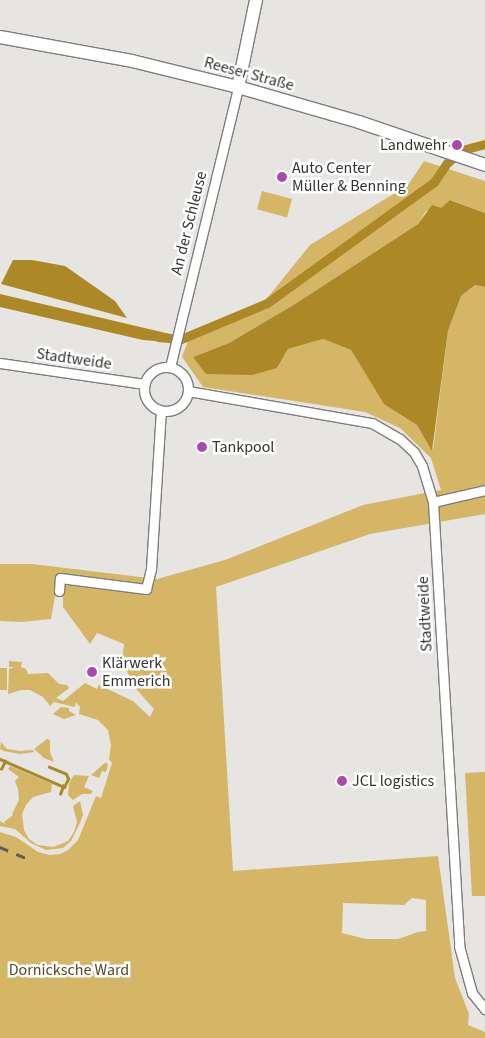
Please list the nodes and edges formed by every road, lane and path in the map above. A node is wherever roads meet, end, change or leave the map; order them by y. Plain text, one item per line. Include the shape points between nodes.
1 (256, 0) edge
2 (0, 37) edge
3 (238, 87) junction
4 (485, 165) edge
5 (0, 363) edge
6 (170, 367) junction
7 (144, 384) junction
8 (188, 391) junction
9 (161, 411) junction
10 (485, 490) edge
11 (433, 502) junction
12 (59, 591) dead end
13 (485, 1009) edge

1 - 3 main road
2 - 3 main road, Reeser Straße via 132,61
3 - 4 main road, Reeser Straße
3 - 6 street, An der Schleuse
5 - 7 street, Stadtweide
6 - 7 street via 157,368
6 - 8 street via 186,379
7 - 9 street via 145,398
8 - 9 street via 179,407
8 - 11 street, Stadtweide via 365,422 386,430 414,452 425,472
9 - 12 street via 151,569 146,589 60,578
10 - 11 street
11 - 13 street, Stadtweide via 459,946 472,993

